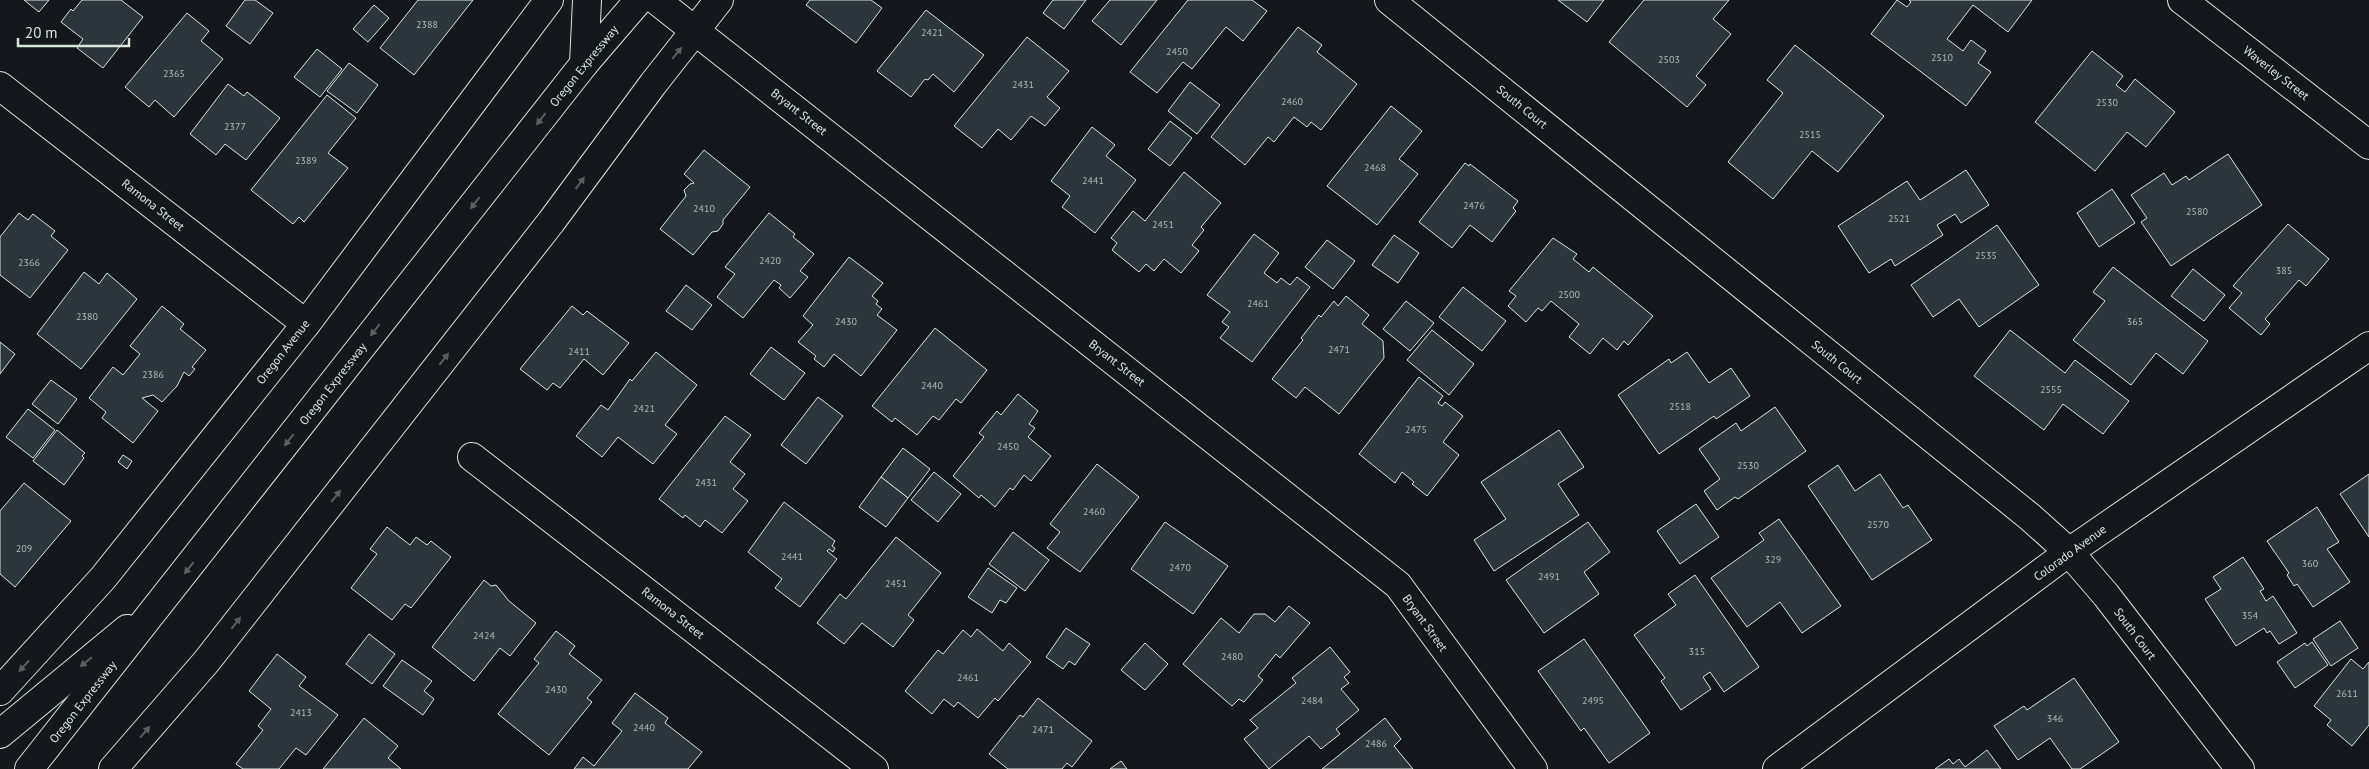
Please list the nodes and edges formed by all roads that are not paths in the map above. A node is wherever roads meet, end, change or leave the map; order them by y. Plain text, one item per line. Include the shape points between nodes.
1 (548, 0) edge
2 (587, 0) edge
3 (639, 0) edge
4 (656, 0) edge
5 (719, 0) edge
6 (1389, 0) edge
7 (2182, 0) edge
8 (695, 31) junction
9 (584, 64) junction
10 (0, 86) edge
11 (2369, 146) edge
12 (306, 324) junction
13 (2369, 346) edge
14 (472, 458) dead end
15 (2069, 552) junction
16 (165, 598) junction
17 (1, 688) edge
18 (0, 734) edge
19 (29, 769) edge
20 (112, 769) edge
21 (874, 769) edge
22 (1533, 769) edge
23 (1777, 769) edge
24 (2240, 769) edge

1 - 12 street, Oregon Avenue
2 - 9 street
3 - 9 street, Oregon Expressway
4 - 8 street, Bryant Street
5 - 8 street
6 - 15 street, South Court
7 - 11 street, Waverley Street
20 -> 8 street via 206,662 551,222
8 - 22 street, Bryant Street via 1398,585
9 -> 16 street, Oregon Expressway
10 - 12 street, Ramona Street
12 -> 17 street, Oregon Avenue via 104,578
13 - 15 street, Colorado Avenue
14 - 21 street, Ramona Street
15 - 23 street, Colorado Avenue
15 - 24 street, South Court
16 -> 18 street
16 - 19 street, Oregon Expressway

